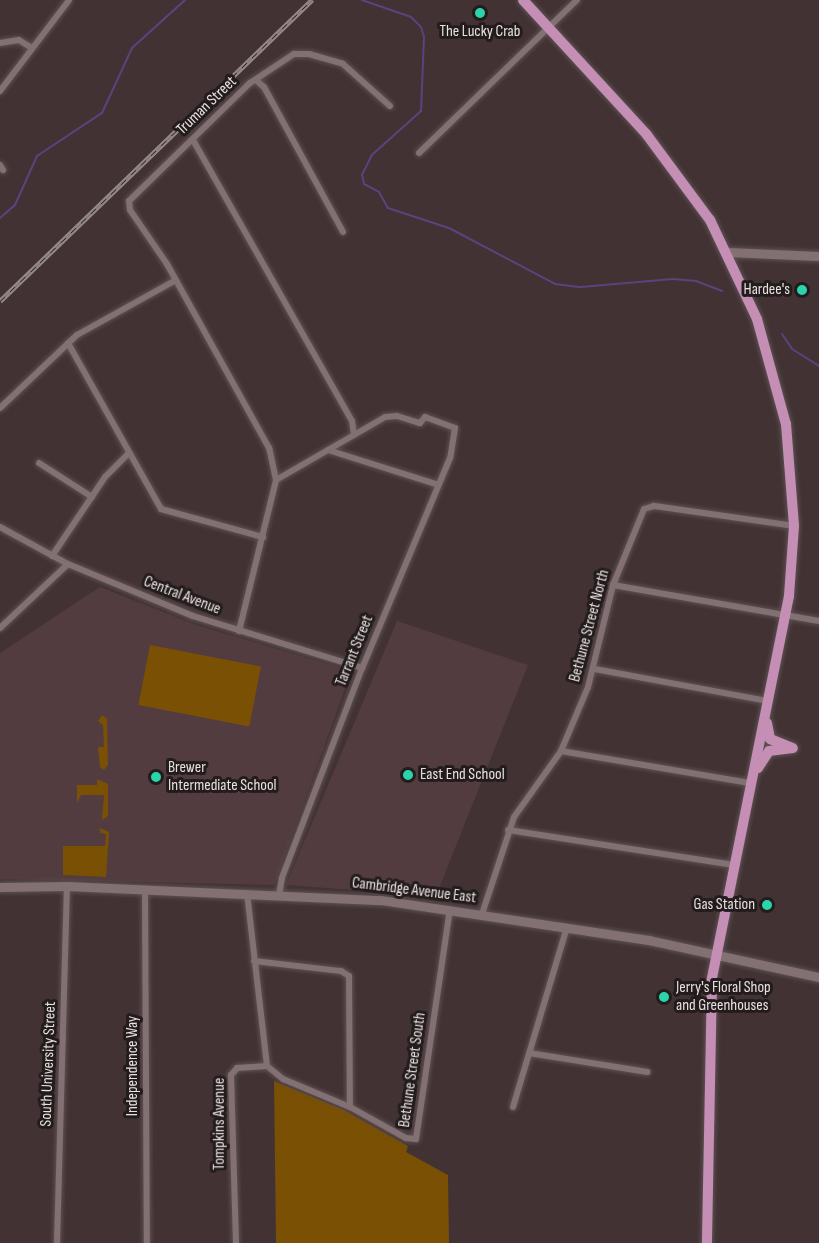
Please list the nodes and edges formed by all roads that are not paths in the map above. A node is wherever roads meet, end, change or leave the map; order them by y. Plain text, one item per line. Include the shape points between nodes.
1 (69, 0) edge
2 (524, 0) edge
3 (577, 0) edge
4 (549, 27) junction
5 (0, 44) edge
6 (32, 48) junction
7 (257, 81) junction
8 (0, 91) edge
9 (390, 106) dead end
10 (193, 140) junction
11 (419, 153) dead end
12 (344, 232) dead end
13 (727, 252) junction
14 (819, 256) edge
15 (176, 280) junction
16 (68, 342) junction
17 (0, 407) edge
18 (354, 435) junction
19 (328, 450) junction
20 (129, 453) junction
21 (39, 464) dead end
22 (276, 480) junction
23 (440, 485) junction
24 (92, 497) junction
25 (794, 526) junction
26 (0, 527) edge
27 (262, 537) junction
28 (52, 556) junction
29 (68, 564) junction
30 (613, 585) junction
31 (786, 615) junction
32 (819, 621) edge
33 (0, 628) edge
34 (239, 631) junction
35 (362, 668) junction
36 (595, 669) junction
37 (768, 704) junction
38 (561, 751) junction
39 (751, 782) junction
40 (508, 830) junction
41 (734, 865) junction
42 (68, 886) junction
43 (0, 887) edge
44 (145, 890) junction
45 (247, 893) junction
46 (279, 895) junction
47 (450, 910) junction
48 (482, 914) junction
49 (567, 927) junction
50 (716, 954) junction
51 (254, 961) junction
52 (819, 977) edge
53 (529, 1053) junction
54 (267, 1066) junction
55 (646, 1072) dead end
56 (350, 1107) junction
57 (513, 1107) dead end
58 (57, 1243) edge
59 (147, 1243) edge
60 (236, 1243) edge
61 (707, 1243) edge

1 - 6 street
2 - 4 highway
3 - 4 street
4 - 11 street
4 - 13 highway via 674,167
5 - 6 street via 19,40
6 - 8 street
7 - 9 street, Truman Street via 284,59 309,54 343,64
7 - 10 street, Truman Street via 250,83
7 - 12 street via 264,87
10 - 15 street, Truman Street via 129,204
10 - 18 street via 352,422
13 - 14 main road
13 - 25 highway via 757,319 779,392 791,465
15 - 16 street
15 - 22 street via 269,448
16 - 17 street
16 - 20 street
18 - 19 street
18 - 23 street, Tarrant Street via 389,416 420,423 425,417 455,428
19 - 22 street
19 - 23 street
20 - 24 street via 108,473
20 - 27 street via 161,509
21 - 24 street
22 - 27 street
23 - 35 street, Tarrant Street
24 - 28 street
25 - 30 street, Bethune Street North via 648,506
25 - 31 highway
26 - 28 street, Central Avenue
27 - 34 street
28 - 29 street, Central Avenue
29 - 33 street
29 - 34 street, Central Avenue
30 - 31 street
30 - 36 street, Bethune Street North
31 - 32 street
31 - 37 highway
34 - 35 street, Central Avenue
35 - 46 street, Tarrant Street via 282,878
36 - 37 street
36 - 38 street, Bethune Street North
37 - 39 highway
37 - 39 highway via 770,739 793,748 769,751
38 - 39 street
38 - 40 street, Bethune Street North
39 - 41 highway
40 - 41 street
40 - 48 street, Bethune Street North
41 - 50 highway
42 - 43 main road, Cambridge Avenue East
42 - 44 main road, Cambridge Avenue East
42 - 58 street, South University Street
44 - 45 main road, Cambridge Avenue East
44 - 59 street, Independence Way
45 - 46 main road, Cambridge Avenue East
45 - 51 street
46 - 47 main road, Cambridge Avenue East via 381,900
47 - 48 main road, Cambridge Avenue East
47 - 56 street, Bethune Street South via 417,1136 413,1140 406,1138
48 - 49 main road, Cambridge Avenue East
49 - 50 main road, Cambridge Avenue East
49 - 53 street
50 - 52 main road, Cambridge Avenue East
50 - 61 highway via 712,979
51 - 54 street
51 - 56 street via 341,971 349,976
53 - 55 street
53 - 57 street
54 - 56 street, Bethune Street South via 283,1079
54 - 60 street, Tompkins Avenue via 237,1068 231,1075

